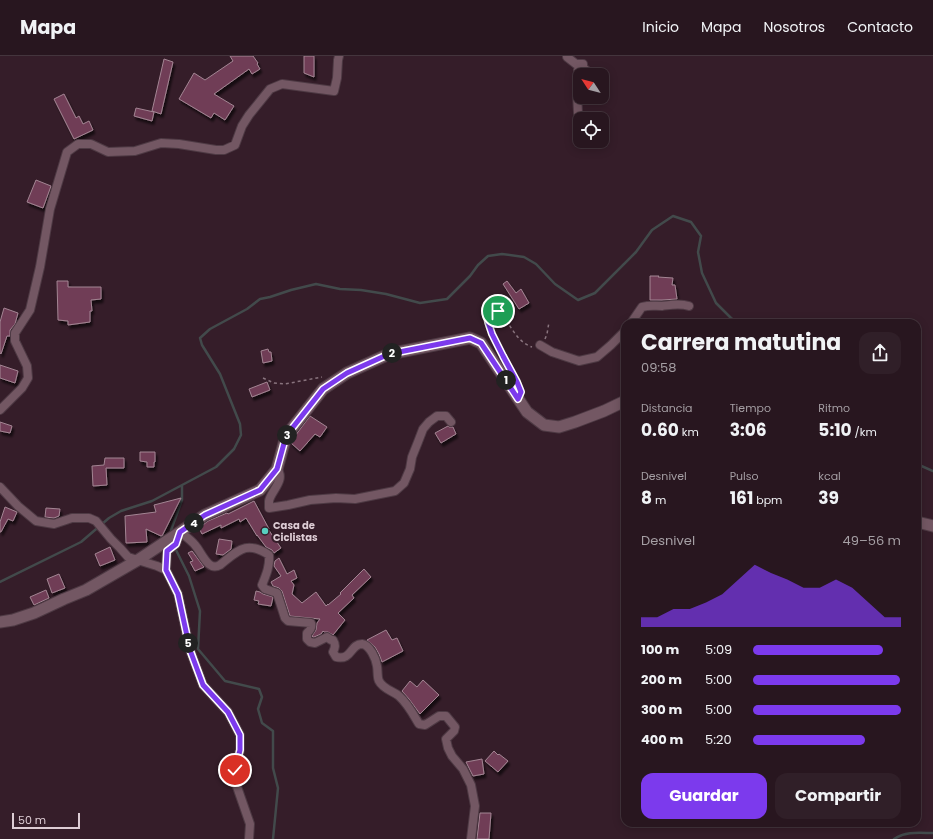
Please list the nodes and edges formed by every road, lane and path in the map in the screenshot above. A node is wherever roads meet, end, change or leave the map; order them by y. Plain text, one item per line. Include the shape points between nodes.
1 (339, 56) edge
2 (567, 56) edge
3 (580, 68) edge
4 (689, 306) dead end
5 (634, 319) edge
6 (549, 322) dead end
7 (621, 335) edge
8 (540, 345) junction
9 (503, 356) dead end
10 (263, 378) dead end
11 (338, 379) junction
12 (621, 403) edge
13 (0, 410) edge
14 (451, 422) dead end
15 (277, 469) junction
16 (0, 487) edge
17 (921, 523) edge
18 (933, 526) edge
19 (180, 532) junction
20 (138, 560) junction
21 (166, 570) junction
22 (0, 622) edge
23 (249, 839) edge
24 (471, 839) edge

1 - 13 street via 338,78 334,91 282,84 270,89 242,126 235,145 224,150 161,143 135,151 108,152 91,144 78,144 67,152 50,209 30,310 15,334 15,342 27,366 28,378 22,388
2 - 3 street via 576,64 583,64
4 - 5 street via 650,305 642,307
6 - 8 path via 547,334
7 - 8 street via 597,357 579,361
8 - 9 path via 534,347 521,340 494,306 490,305 486,312 488,322
10 - 11 path via 285,384 327,376
11 - 12 street via 389,354 470,338 481,343 527,412 544,425 559,427
11 - 15 street via 323,389 286,436
14 - 15 street via 446,416 437,416 423,429 404,483 395,491 355,499 310,500 269,508 269,501 278,485 280,475
15 - 19 street via 260,490 205,515
16 - 20 street via 36,521 54,524 72,518 96,520 128,557
17 - 18 street
19 - 20 street
19 - 21 street via 176,544 167,551
19 - 24 street via 214,567 239,550 250,547 262,550 269,555 270,561 262,585 265,589 277,593 288,621 311,623 311,630 307,633 310,642 315,643 327,637 333,640 336,658 349,655 356,646 367,646 377,664 381,685 412,710 419,724 425,725 439,716 446,716 455,728 446,739 448,748 471,785 475,806
20 - 21 street
20 - 22 street via 86,590 34,613
21 - 23 street via 178,594 190,650 203,685 228,712 240,735 234,781 250,824

